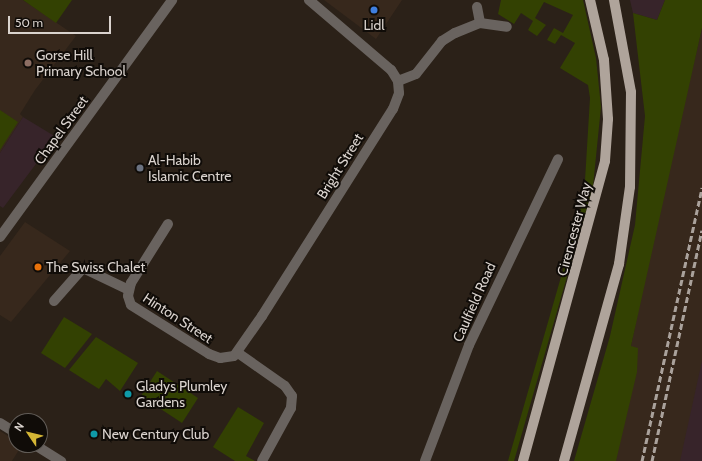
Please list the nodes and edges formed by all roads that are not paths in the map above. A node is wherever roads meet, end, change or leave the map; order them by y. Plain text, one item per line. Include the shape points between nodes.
1 (172, 0) edge
2 (309, 0) edge
3 (590, 0) edge
4 (614, 0) edge
5 (477, 7) dead end
6 (480, 23) junction
7 (507, 27) dead end
8 (398, 80) junction
9 (558, 159) dead end
10 (168, 224) dead end
11 (0, 237) edge
12 (129, 290) junction
13 (54, 301) dead end
14 (238, 353) junction
15 (48, 453) edge
16 (61, 461) edge
17 (262, 461) edge
18 (425, 461) edge
19 (523, 461) edge
20 (564, 461) edge

1 - 11 street, Chapel Street
2 - 8 street via 386,64
3 - 19 main road, Cirencester Way via 605,73 608,132 605,161
4 - 20 main road via 631,92 630,187 619,264
5 - 6 street
6 - 7 street
6 - 8 street via 447,37 416,74
8 - 14 street, Bright Street via 399,93 393,109
9 - 18 street, Caulfield Road via 469,345
10 - 12 street, Hinton Street
12 - 13 street, Hinton Street via 83,268
12 - 14 street, Hinton Street via 130,301 139,312 208,354 225,358
14 - 17 street via 285,386 292,396 291,408
15 - 16 street

